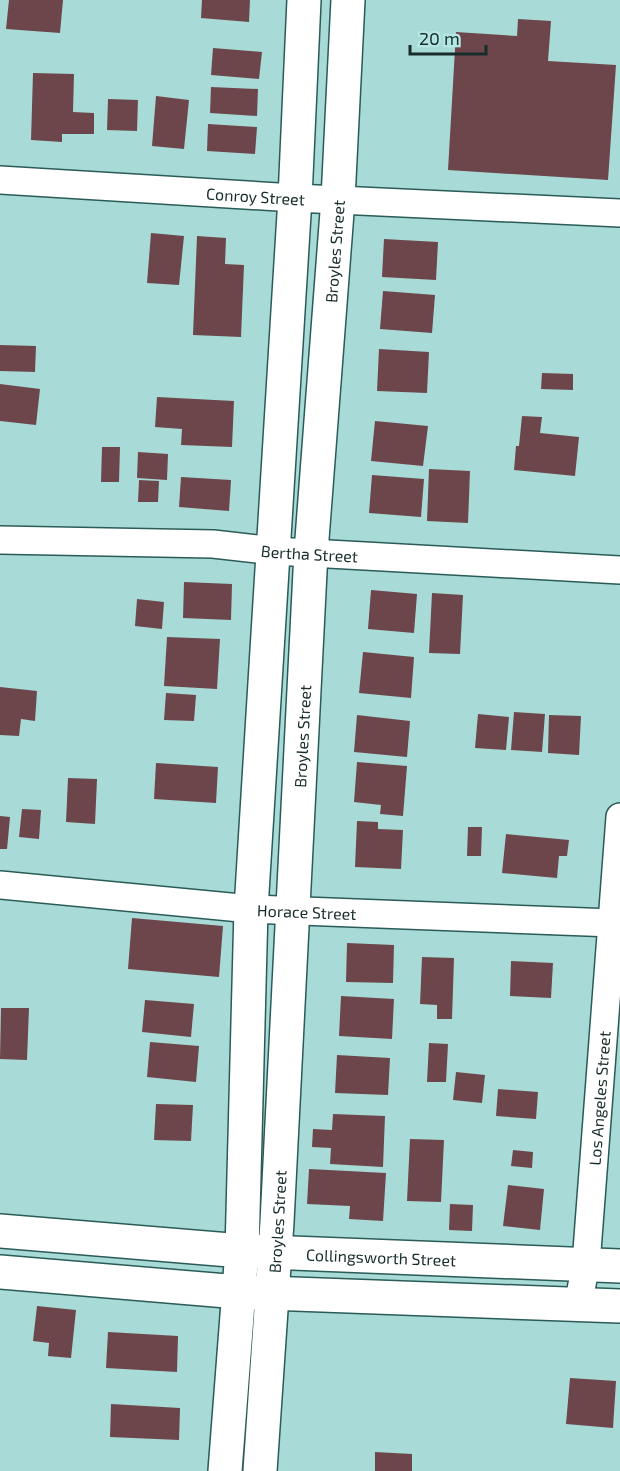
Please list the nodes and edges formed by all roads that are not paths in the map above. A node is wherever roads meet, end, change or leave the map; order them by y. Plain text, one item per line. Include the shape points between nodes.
1 (304, 0) edge
2 (348, 0) edge
3 (0, 180) edge
4 (295, 198) junction
5 (338, 199) junction
6 (620, 213) edge
7 (0, 540) edge
8 (274, 551) junction
9 (311, 552) junction
10 (620, 570) edge
11 (620, 817) edge
12 (0, 885) edge
13 (251, 909) junction
14 (294, 911) junction
15 (613, 923) junction
16 (0, 1231) edge
17 (242, 1251) junction
18 (275, 1252) junction
19 (586, 1264) junction
20 (620, 1266) edge
21 (0, 1272) edge
22 (239, 1292) junction
23 (272, 1293) junction
24 (578, 1305) junction
25 (620, 1306) edge
26 (225, 1471) edge
27 (260, 1471) edge

1 - 4 main road, Broyles Street
2 - 5 main road, Broyles Street
3 - 4 street, Conroy Street
4 - 5 street, Conroy Street
4 - 8 main road, Broyles Street
5 - 6 street, Conroy Street
5 - 9 main road, Broyles Street
7 - 8 street, Bertha Street via 213,544
8 - 9 street, Bertha Street
8 - 13 main road, Broyles Street
9 - 10 street, Bertha Street
9 - 14 main road, Broyles Street
11 - 15 street, Los Angeles Street
12 - 13 street, Horace Street
13 - 14 street, Horace Street
13 - 17 main road, Broyles Street
14 - 15 street, Horace Street
14 - 18 main road, Broyles Street
15 - 19 street, Los Angeles Street
16 - 17 main road, Collingsworth Street
17 - 18 main road, Collingsworth Street
17 - 22 main road, Broyles Street
18 - 19 main road, Collingsworth Street
18 - 23 main road, Broyles Street
19 - 20 main road, Collingsworth Street
19 - 24 street, Los Angeles Street
21 - 22 main road
22 - 23 main road
22 - 26 main road, Broyles Street
23 - 24 main road
23 - 27 main road, Broyles Street
24 - 25 main road

